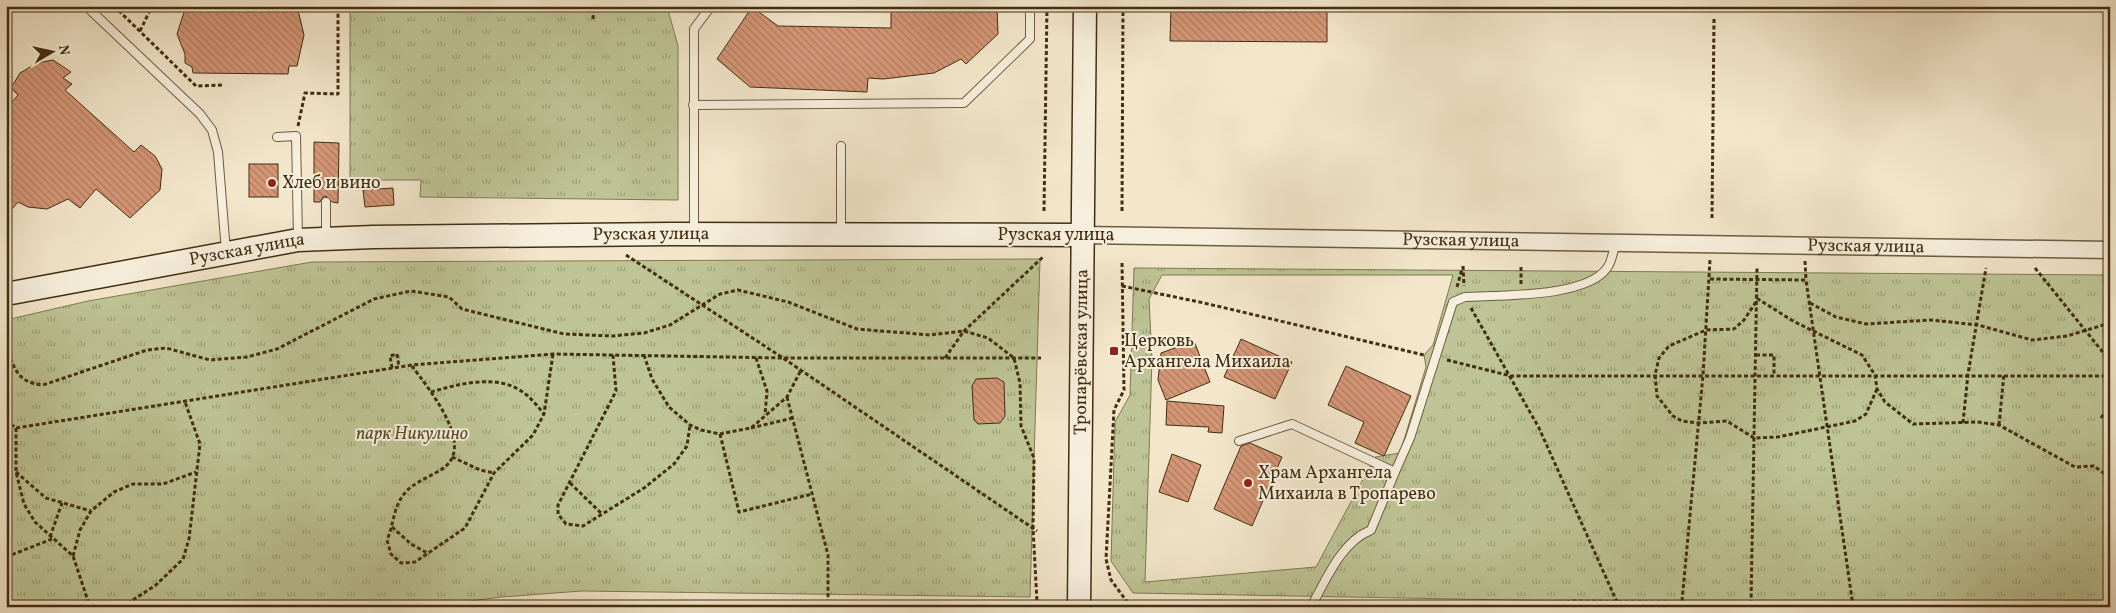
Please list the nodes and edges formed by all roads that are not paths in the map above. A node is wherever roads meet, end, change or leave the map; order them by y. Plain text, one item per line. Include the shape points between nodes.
1 (86, 6) edge
2 (711, 6) edge
3 (1030, 6) edge
4 (1085, 6) edge
5 (693, 105) junction
6 (278, 137) dead end
7 (841, 146) dead end
8 (326, 202) dead end
9 (694, 234) junction
10 (841, 234) junction
11 (1082, 235) junction
12 (326, 239) junction
13 (298, 240) junction
14 (1616, 242) junction
15 (2110, 250) edge
16 (226, 253) junction
17 (6, 294) edge
18 (1239, 440) dead end
19 (1395, 472) junction
20 (1312, 606) edge
21 (1079, 607) edge

1 - 16 lane via 200,114 212,130 218,152
2 - 5 lane via 694,29
3 - 5 lane via 1030,39 964,103
4 - 11 street, Тропарёвская улица
5 - 9 lane
6 - 13 lane via 296,136
7 - 10 lane
8 - 12 lane
9 - 10 street, Рузская улица
9 - 12 street, Рузская улица
10 - 11 street, Рузская улица
11 - 14 street, Рузская улица
11 - 21 street, Тропарёвская улица
12 - 13 street, Рузская улица
13 - 16 street, Рузская улица
14 - 15 street, Рузская улица
14 - 19 lane via 1608,268 1594,281 1546,293 1465,297 1453,302 1410,438
16 - 17 street, Рузская улица
18 - 19 lane via 1292,424
19 - 20 lane via 1372,530 1359,535 1338,560

